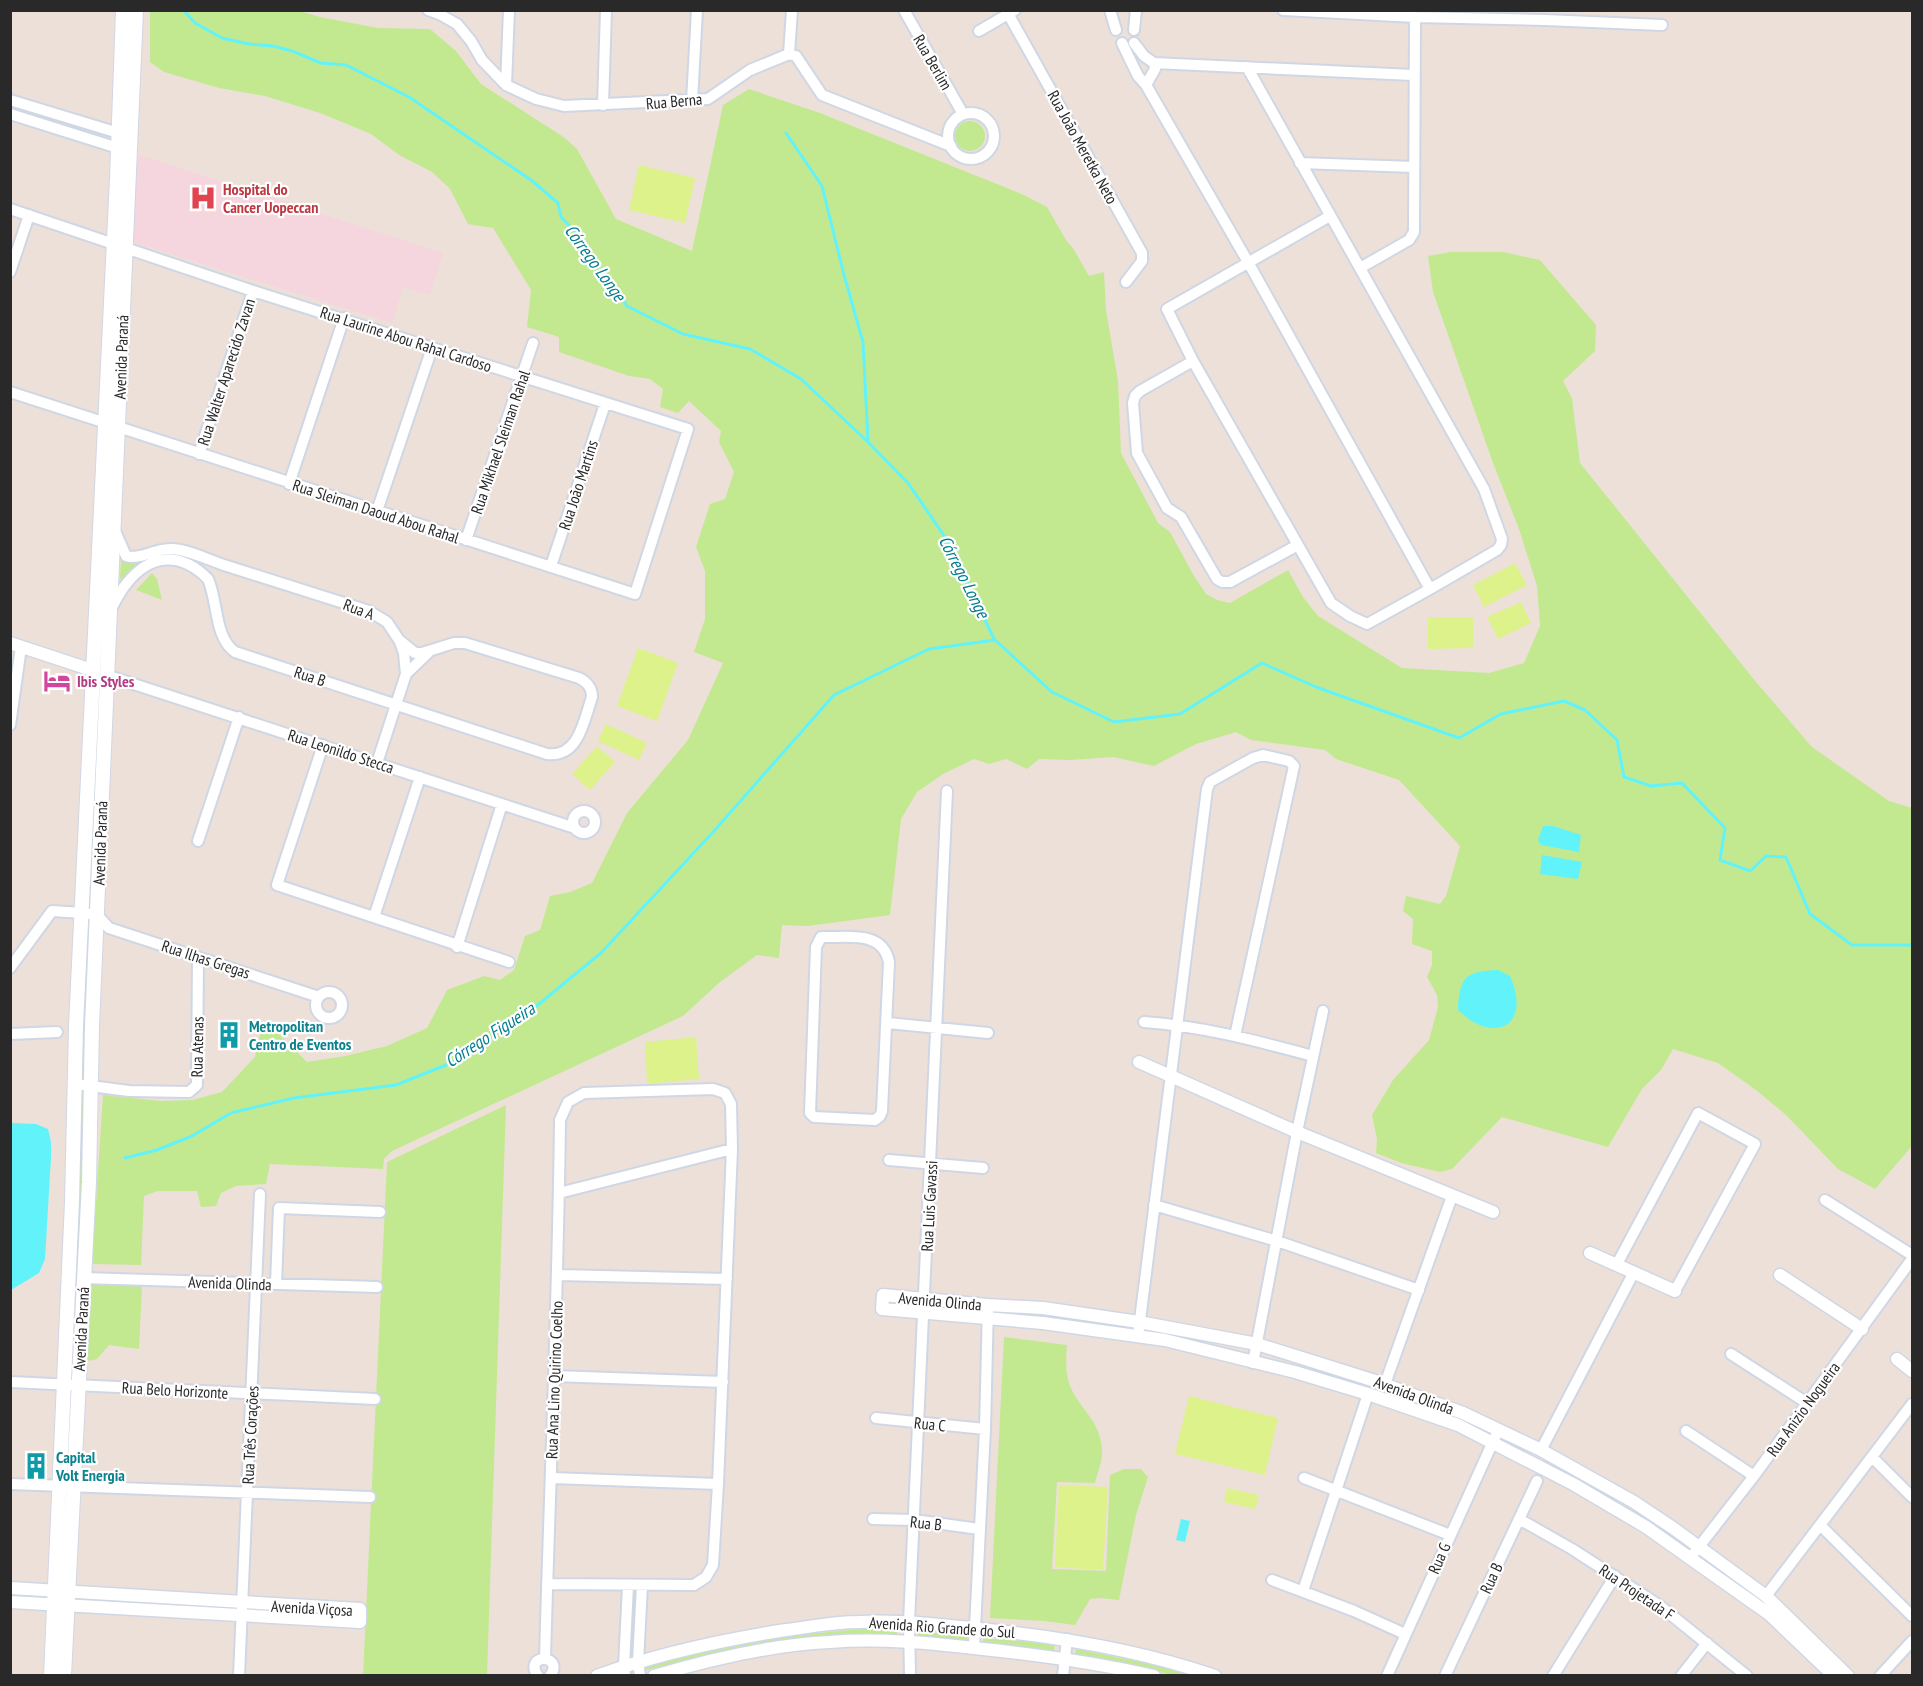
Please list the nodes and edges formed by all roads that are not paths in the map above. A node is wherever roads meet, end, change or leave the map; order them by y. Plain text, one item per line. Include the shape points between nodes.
1 (123, 10) edge
2 (136, 10) edge
3 (428, 10) edge
4 (509, 10) edge
5 (606, 10) edge
6 (697, 10) edge
7 (792, 10) edge
8 (904, 10) edge
9 (1110, 10) edge
10 (1136, 10) edge
11 (1283, 10) edge
12 (1324, 11) edge
13 (1010, 12) edge
14 (1503, 15) edge
15 (1542, 15) edge
16 (1415, 17) junction
17 (1662, 25) dead end
18 (1116, 30) dead end
19 (1134, 30) dead end
20 (979, 31) dead end
21 (789, 54) junction
22 (1154, 63) junction
23 (1247, 67) junction
24 (1413, 75) junction
25 (506, 85) junction
26 (1146, 85) junction
27 (10, 100) edge
28 (692, 101) junction
29 (603, 105) junction
30 (10, 114) edge
31 (963, 114) junction
32 (124, 142) junction
33 (951, 146) junction
34 (1300, 163) junction
35 (1414, 167) junction
36 (10, 208) edge
37 (29, 215) junction
38 (1330, 216) junction
39 (120, 245) junction
40 (1248, 262) junction
41 (1360, 268) junction
42 (10, 272) edge
43 (1126, 282) dead end
44 (253, 291) junction
45 (344, 318) junction
46 (533, 343) dead end
47 (432, 348) junction
48 (1193, 362) junction
49 (522, 376) junction
50 (10, 392) edge
51 (605, 404) junction
52 (111, 425) junction
53 (199, 454) junction
54 (289, 484) junction
55 (377, 511) junction
56 (114, 525) junction
57 (466, 540) junction
58 (1296, 546) junction
59 (138, 557) junction
60 (215, 563) junction
61 (551, 566) junction
62 (144, 568) junction
63 (202, 574) junction
64 (1430, 589) junction
65 (635, 594) joint
66 (110, 612) junction
67 (399, 640) junction
68 (16, 645) edge
69 (431, 651) junction
70 (92, 670) junction
71 (406, 674) junction
72 (106, 675) junction
73 (396, 704) junction
74 (239, 717) junction
75 (10, 725) edge
76 (577, 739) joint
77 (323, 745) junction
78 (377, 764) junction
79 (420, 777) junction
80 (947, 790) dead end
81 (502, 804) junction
82 (574, 823) dead end
83 (198, 841) dead end
84 (90, 914) junction
85 (374, 917) junction
86 (457, 947) junction
87 (198, 957) junction
88 (509, 963) dead end
89 (10, 968) edge
90 (319, 997) dead end
91 (1323, 1011) dead end
92 (1144, 1022) dead end
93 (888, 1023) junction
94 (1178, 1024) junction
95 (937, 1028) junction
96 (57, 1032) dead end
97 (988, 1033) dead end
98 (10, 1034) edge
99 (1235, 1036) junction
100 (1313, 1056) junction
101 (1139, 1062) dead end
102 (1171, 1076) junction
103 (75, 1084) junction
104 (91, 1085) junction
105 (1297, 1132) junction
106 (732, 1149) junction
107 (889, 1160) dead end
108 (931, 1164) junction
109 (983, 1168) dead end
110 (559, 1193) junction
111 (260, 1194) dead end
112 (1452, 1196) junction
113 (1825, 1200) dead end
114 (1154, 1205) junction
115 (380, 1212) dead end
116 (1493, 1212) dead end
117 (1277, 1241) junction
118 (1590, 1252) dead end
119 (1912, 1257) edge
120 (1617, 1264) junction
121 (1634, 1272) junction
122 (558, 1275) junction
123 (1780, 1275) dead end
124 (83, 1278) junction
125 (727, 1279) junction
126 (256, 1284) junction
127 (276, 1284) junction
128 (376, 1287) dead end
129 (1419, 1290) junction
130 (1675, 1291) joint
131 (924, 1300) junction
132 (988, 1305) junction
133 (923, 1313) junction
134 (988, 1319) junction
135 (1139, 1322) junction
136 (1862, 1329) junction
137 (1138, 1336) junction
138 (1257, 1344) junction
139 (1731, 1354) dead end
140 (1897, 1359) dead end
141 (1253, 1363) junction
142 (1322, 1364) junction
143 (1912, 1371) edge
144 (554, 1376) junction
145 (1318, 1380) junction
146 (10, 1382) edge
147 (723, 1382) junction
148 (1385, 1384) junction
149 (64, 1385) junction
150 (78, 1385) junction
151 (252, 1393) junction
152 (1368, 1394) junction
153 (375, 1400) dead end
154 (1807, 1403) junction
155 (1912, 1404) edge
156 (876, 1418) dead end
157 (918, 1422) junction
158 (985, 1429) junction
159 (1499, 1429) junction
160 (1686, 1431) dead end
161 (1492, 1442) junction
162 (1541, 1450) junction
163 (1872, 1457) junction
164 (1579, 1472) junction
165 (1754, 1476) junction
166 (551, 1478) junction
167 (1304, 1478) dead end
168 (1537, 1481) dead end
169 (10, 1484) edge
170 (718, 1484) junction
171 (1573, 1484) junction
172 (59, 1487) junction
173 (74, 1487) junction
174 (1337, 1490) junction
175 (247, 1491) junction
176 (370, 1497) dead end
177 (1912, 1497) edge
178 (873, 1519) dead end
179 (1519, 1519) junction
180 (914, 1521) junction
181 (1820, 1525) junction
182 (979, 1529) junction
183 (1450, 1535) junction
184 (1699, 1546) junction
185 (1691, 1557) junction
186 (1615, 1576) junction
187 (1272, 1580) dead end
188 (547, 1584) junction
189 (642, 1585) junction
190 (628, 1586) junction
191 (10, 1588) edge
192 (1303, 1591) junction
193 (1766, 1596) junction
194 (61, 1598) junction
195 (10, 1602) edge
196 (1758, 1606) junction
197 (242, 1610) junction
198 (1912, 1616) edge
199 (909, 1622) junction
200 (975, 1628) junction
201 (1405, 1634) junction
202 (1067, 1639) junction
203 (909, 1641) junction
204 (1912, 1641) edge
205 (1707, 1643) junction
206 (974, 1648) junction
207 (544, 1658) junction
208 (1065, 1658) junction
209 (638, 1662) junction
210 (624, 1671) edge
211 (51, 1676) edge
212 (64, 1676) edge
213 (239, 1676) edge
214 (538, 1676) edge
215 (550, 1676) edge
216 (597, 1676) edge
217 (640, 1676) edge
218 (654, 1676) edge
219 (910, 1676) edge
220 (1063, 1676) edge
221 (1154, 1676) edge
222 (1215, 1676) edge
223 (1387, 1676) edge
224 (1445, 1676) edge
225 (1552, 1676) edge
226 (1681, 1676) edge
227 (1747, 1676) edge
228 (1834, 1676) edge
229 (1848, 1676) edge
230 (1880, 1676) edge

1 - 32 main road, Avenida Paraná
2 - 32 main road, Avenida Paraná
3 - 25 street, Rua Berna via 457,24 482,60
4 - 25 street
5 - 29 street
6 - 28 street
7 - 21 street
8 - 31 street, Rua Berlim
9 - 18 street
10 - 19 street
11 - 12 street
12 - 16 street
13 - 20 street
13 - 43 street, Rua João Meretka Neto via 1142,253 1142,261
14 - 15 street
14 - 16 street
15 - 17 street
16 - 24 street
21 - 28 street, Rua Berna via 750,70 708,99
21 - 33 street via 796,56 822,95
22 - 23 street
22 - 26 street
22 - 26 street via 1136,46 1124,48
23 - 24 street
23 - 34 street
24 - 35 street
25 - 29 street, Rua Berna via 564,106
26 - 40 street
27 - 32 street
28 - 29 street, Rua Berna
30 - 32 street
31 - 33 street via 950,127
31 - 33 street via 979,114 991,124 990,147 970,158
32 - 39 main road, Avenida Paraná
34 - 35 street
34 - 38 street
35 - 41 street via 1414,232 1409,240
36 - 37 street, Rua Laurine Abou Rahal Cardoso
37 - 39 street, Rua Laurine Abou Rahal Cardoso
37 - 42 street
38 - 40 street
38 - 41 street
39 - 44 street, Rua Laurine Abou Rahal Cardoso
39 - 52 main road, Avenida Paraná
40 - 48 street via 1167,309
40 - 64 street
41 - 64 street via 1484,489 1502,539 1497,550
44 - 45 street, Rua Laurine Abou Rahal Cardoso
44 - 53 street, Rua Walter Aparecido Zavan
45 - 47 street, Rua Laurine Abou Rahal Cardoso
45 - 54 street
46 - 49 street, Rua Mikhael Sleiman Rahal
47 - 49 street, Rua Laurine Abou Rahal Cardoso
47 - 55 street
48 - 58 street
48 - 58 street via 1140,391 1133,403 1137,453 1167,508 1181,517 1222,582 1230,582
49 - 51 street, Rua Laurine Abou Rahal Cardoso
49 - 57 street, Rua Mikhael Sleiman Rahal
50 - 52 street, Rua Sleiman Daoud Abou Rahal
51 - 61 street, Rua João Martins
51 - 65 street, Rua Laurine Abou Rahal Cardoso via 688,429
52 - 53 street, Rua Sleiman Daoud Abou Rahal
52 - 56 main road, Avenida Paraná
52 - 70 main road, Avenida Paraná
53 - 54 street, Rua Sleiman Daoud Abou Rahal
54 - 55 street, Rua Sleiman Daoud Abou Rahal
55 - 57 street, Rua Sleiman Daoud Abou Rahal
56 - 59 street via 126,556
56 - 66 main road, Avenida Paraná
57 - 61 street, Rua Sleiman Daoud Abou Rahal
58 - 64 street via 1331,603 1367,624
59 - 60 street, Rua A via 160,549 175,549
59 - 62 street
60 - 63 street
60 - 67 street, Rua A via 369,610 387,622
61 - 65 street, Rua Sleiman Daoud Abou Rahal
62 - 63 street via 174,559
62 - 66 street via 127,583
63 - 73 street, Rua B via 210,585 225,642 235,652
66 - 72 main road, Avenida Paraná
67 - 69 street, Rua A via 415,653
67 - 71 street
68 - 70 street
68 - 75 street
69 - 71 street
69 - 76 street, Rua A via 465,643 584,681 592,697
70 - 72 main road
70 - 84 main road, Avenida Paraná
71 - 73 street
72 - 74 street, Rua Leonildo Stecca
72 - 84 main road, Avenida Paraná
73 - 76 street, Rua B via 552,754 564,751
73 - 78 street
74 - 77 street, Rua Leonildo Stecca
74 - 83 street
77 - 78 street, Rua Leonildo Stecca
77 - 85 street via 277,885
78 - 79 street, Rua Leonildo Stecca
79 - 81 street, Rua Leonildo Stecca
79 - 85 street
80 - 95 street, Rua Luis Gavassi
81 - 82 street, Rua Leonildo Stecca via 558,822
81 - 86 street
84 - 87 street, Rua Ilhas Gregas via 109,928
84 - 89 street via 52,911
84 - 103 main road, Avenida Paraná via 76,1026
84 - 104 main road, Avenida Paraná
85 - 86 street
86 - 88 street
87 - 90 street, Rua Ilhas Gregas
87 - 104 street, Rua Atenas via 194,1089 129,1091
91 - 100 street
92 - 94 street
93 - 93 street via 889,963 883,945 867,939 821,938 816,947 810,1113 814,1117 875,1120 880,1116
93 - 95 street
94 - 99 street
94 - 99 street via 1210,782 1263,755 1289,761 1294,766
94 - 102 street
95 - 97 street
95 - 108 street, Rua Luis Gavassi
96 - 98 street
99 - 100 street
100 - 105 street
101 - 102 street
102 - 105 street
102 - 114 street
103 - 104 street, Rua Atenas
103 - 149 main road, Avenida Paraná
104 - 124 main road, Avenida Paraná
105 - 112 street
105 - 117 street
106 - 110 street
106 - 110 street, Rua Ana Lino Quirino Coelho via 731,1104 725,1093 713,1089 584,1093 568,1102 560,1120
106 - 125 street
107 - 108 street
108 - 109 street
108 - 131 street, Rua Luis Gavassi
110 - 122 street, Rua Ana Lino Quirino Coelho
111 - 126 street, Rua Três Corações
112 - 116 street
112 - 129 street
113 - 119 street
114 - 117 street
114 - 135 street
115 - 127 street via 279,1208
117 - 129 street
117 - 138 street
118 - 120 street
119 - 136 street, Rua Anizio Nogueira
120 - 121 street
120 - 130 street via 1698,1113 1755,1144
121 - 130 street
121 - 162 street
122 - 125 street
122 - 144 street, Rua Ana Lino Quirino Coelho
123 - 136 street
124 - 126 street, Avenida Olinda
124 - 150 main road, Avenida Paraná
125 - 147 street
126 - 127 street, Avenida Olinda
126 - 151 street, Rua Três Corações
127 - 128 street, Avenida Olinda
129 - 148 street
131 - 132 street, Avenida Olinda
131 - 133 street, Rua Luis Gavassi
131 - 133 street, Avenida Olinda via 883,1295 882,1309
132 - 134 street
132 - 135 street, Avenida Olinda via 1042,1308
133 - 134 street, Avenida Olinda
133 - 157 street, Rua Luis Gavassi
134 - 137 street, Avenida Olinda
134 - 158 street
135 - 137 street
135 - 138 street, Avenida Olinda
136 - 154 street, Rua Anizio Nogueira
137 - 141 street, Avenida Olinda
138 - 141 street
138 - 142 street, Avenida Olinda
139 - 154 street
140 - 143 street
141 - 145 street, Avenida Olinda
142 - 145 street
142 - 148 street, Avenida Olinda
144 - 147 street
144 - 166 street, Rua Ana Lino Quirino Coelho
145 - 152 street, Avenida Olinda
146 - 149 street, Rua Belo Horizonte
147 - 170 street
148 - 159 street, Avenida Olinda
149 - 150 street, Rua Belo Horizonte
149 - 172 main road, Avenida Paraná
150 - 151 street, Rua Belo Horizonte
150 - 173 main road, Avenida Paraná
151 - 153 street, Rua Belo Horizonte
151 - 175 street, Rua Três Corações
152 - 161 street, Avenida Olinda via 1458,1425
152 - 174 street
154 - 165 street, Rua Anizio Nogueira
155 - 163 street
156 - 157 street, Rua C
157 - 158 street, Rua C
157 - 180 street, Rua Luis Gavassi
158 - 182 street
159 - 161 street, Rua G
159 - 162 street, Avenida Olinda
160 - 165 street
161 - 171 street, Avenida Olinda
161 - 183 street, Rua G
162 - 164 street, Avenida Olinda
163 - 177 street
163 - 181 street
164 - 171 street
164 - 184 street, Avenida Olinda via 1634,1502
165 - 184 street, Rua Anizio Nogueira
166 - 170 street
166 - 188 street, Rua Ana Lino Quirino Coelho
167 - 174 street
168 - 179 street, Rua B
169 - 172 street
170 - 189 street via 713,1565 706,1577 694,1585
171 - 185 street, Avenida Olinda
172 - 173 street
172 - 194 main road, Avenida Paraná
173 - 175 street
173 - 194 main road, Avenida Paraná
174 - 183 street
174 - 192 street
175 - 176 street
175 - 197 street, Rua Três Corações
178 - 180 street, Rua B
179 - 186 street, Rua Projetada F
179 - 224 street, Rua B
180 - 182 street, Rua B
180 - 199 street, Rua Luis Gavassi
181 - 193 street
181 - 198 street
182 - 200 street
183 - 201 street, Rua G
184 - 185 street, Rua Anizio Nogueira
184 - 193 street, Avenida Olinda
185 - 196 street, Avenida Olinda
186 - 205 street, Rua Projetada F
186 - 225 street
187 - 192 street
188 - 190 street
188 - 207 street, Rua Ana Lino Quirino Coelho
189 - 190 street
189 - 209 street
190 - 210 street
191 - 194 street, Avenida Viçosa
192 - 201 street
193 - 196 street
193 - 229 street, Avenida Olinda
194 - 195 street, Avenida Viçosa
194 - 197 street, Avenida Viçosa
194 - 211 main road, Avenida Paraná
194 - 212 main road, Avenida Paraná
196 - 228 street, Avenida Olinda
197 - 197 street, Avenida Viçosa via 360,1622 360,1609
197 - 213 street, Rua Três Corações
199 - 200 street, Avenida Rio Grande do Sul
199 - 203 street, Rua Luis Gavassi
199 - 209 street, Avenida Rio Grande do Sul via 801,1628 708,1643
200 - 202 street, Avenida Rio Grande do Sul
200 - 206 street
201 - 223 street, Rua G
202 - 208 street
202 - 222 street, Avenida Rio Grande do Sul via 1136,1652
203 - 206 street, Avenida Rio Grande do Sul
203 - 218 street, Avenida Rio Grande do Sul via 783,1647 701,1662
203 - 219 street
204 - 230 street
205 - 226 street
205 - 227 street, Rua Projetada F
206 - 208 street, Avenida Rio Grande do Sul
207 - 214 street via 535,1665
207 - 215 street via 553,1665
208 - 220 street
208 - 221 street, Avenida Rio Grande do Sul
209 - 210 street, Avenida Rio Grande do Sul
209 - 217 street
210 - 216 street, Avenida Rio Grande do Sul

